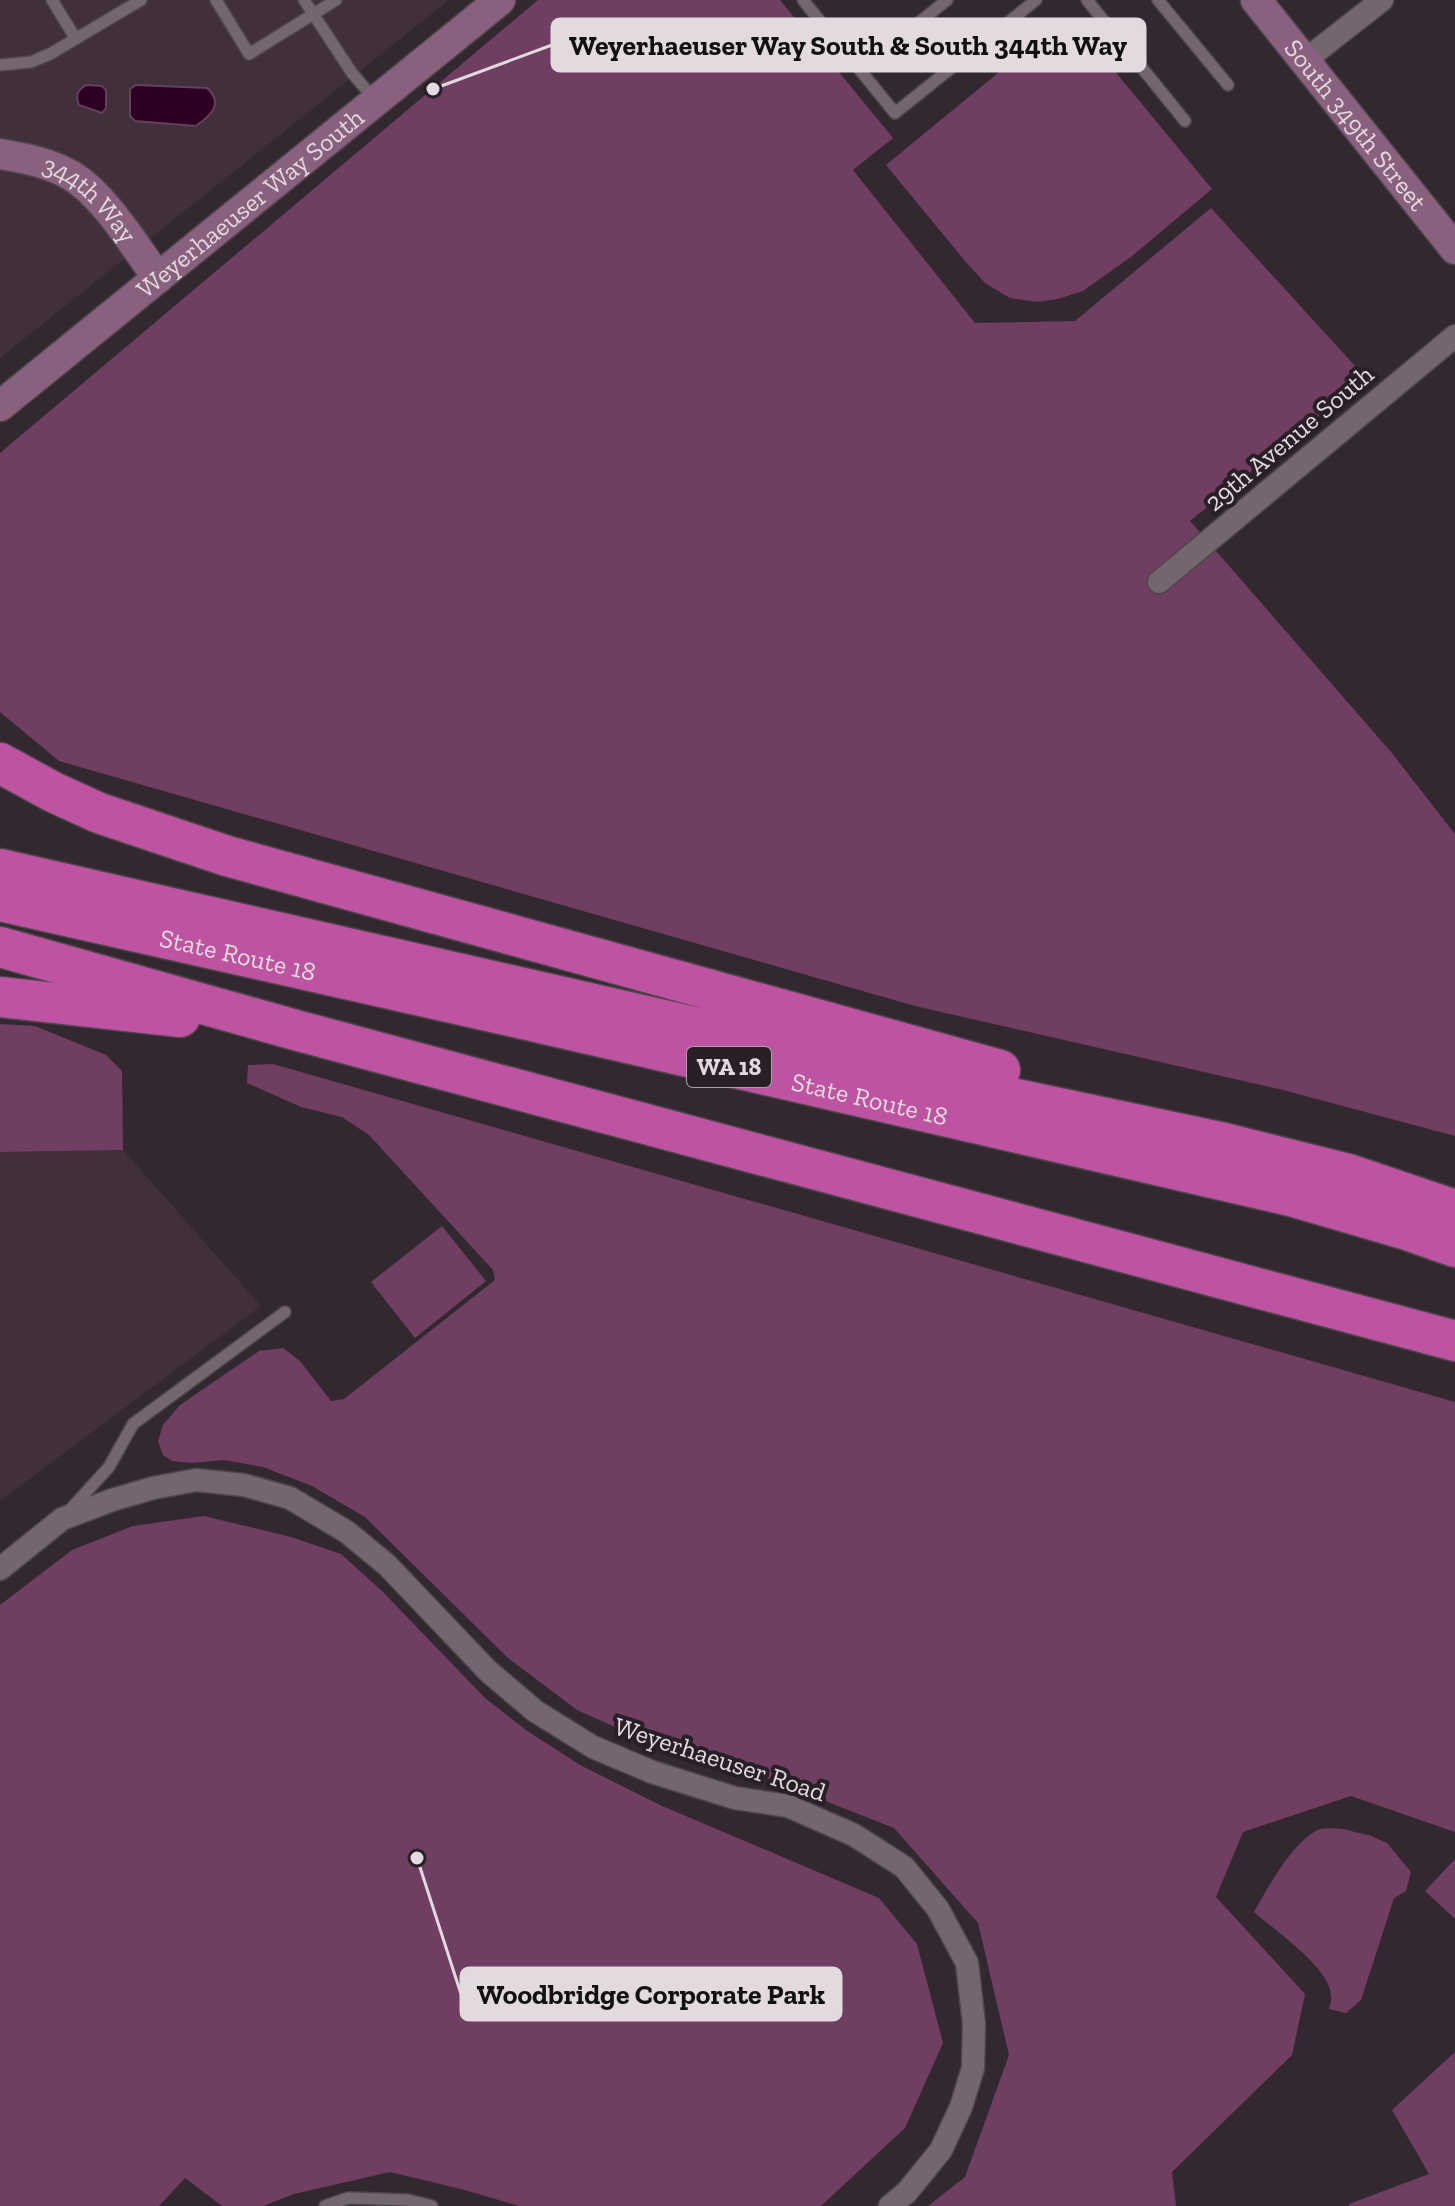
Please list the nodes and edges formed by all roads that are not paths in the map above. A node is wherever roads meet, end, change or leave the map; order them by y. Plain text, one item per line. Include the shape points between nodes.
1 (52, 0) edge
2 (216, 0) edge
3 (304, 0) edge
4 (336, 0) edge
5 (500, 0) edge
6 (803, 0) edge
7 (947, 0) edge
8 (1036, 0) edge
9 (1087, 0) edge
10 (1158, 0) edge
11 (1256, 0) edge
12 (1382, 0) edge
13 (136, 1) edge
14 (313, 15) junction
15 (76, 39) junction
16 (1304, 61) junction
17 (0, 65) edge
18 (860, 70) junction
19 (1228, 85) dead end
20 (376, 101) junction
21 (1185, 121) dead end
22 (0, 154) edge
23 (1455, 249) edge
24 (158, 278) junction
25 (1455, 336) edge
26 (0, 406) edge
27 (1159, 582) dead end
28 (0, 763) edge
29 (0, 869) edge
30 (0, 901) edge
31 (0, 947) edge
32 (0, 997) edge
33 (299, 1031) junction
34 (1220, 1142) junction
35 (1455, 1210) edge
36 (1455, 1247) edge
37 (285, 1312) dead end
38 (1455, 1341) edge
39 (62, 1519) junction
40 (0, 1569) edge
41 (325, 2206) edge
42 (432, 2206) edge
43 (890, 2206) edge

1 - 15 lane
2 - 14 lane via 249,54
3 - 14 lane
4 - 14 lane
5 - 20 street, Weyerhaeuser Way South
6 - 18 lane
7 - 18 lane
8 - 18 lane via 895,113
9 - 21 lane
10 - 19 lane
11 - 16 street, South 349th Street
12 - 16 street
13 - 15 lane
14 - 20 lane
15 - 17 lane via 31,62
16 - 23 street, South 349th Street
20 - 24 street, Weyerhaeuser Way South
22 - 24 street, 344th Way via 50,166 84,185
24 - 26 street, Weyerhaeuser Way South
25 - 27 street, 29th Avenue South
28 - 34 highway via 99,813 213,852 1026,1077
29 - 34 highway, State Route 18 / WA 18
30 - 36 highway, State Route 18 / WA 18 via 1291,1196
31 - 33 highway
32 - 33 highway
33 - 38 highway
34 - 35 highway, State Route 18 / WA 18 via 1348,1174
37 - 39 lane via 133,1424 109,1467
39 - 40 street, Weyerhaeuser Road
39 - 43 street, Weyerhaeuser Road via 153,1488 196,1480 244,1485 290,1498 347,1532 387,1565 488,1671 535,1711 593,1747 721,1794 788,1806 854,1835 904,1867 938,1909 967,1963 973,2068 941,2150
41 - 42 lane via 348,2198

